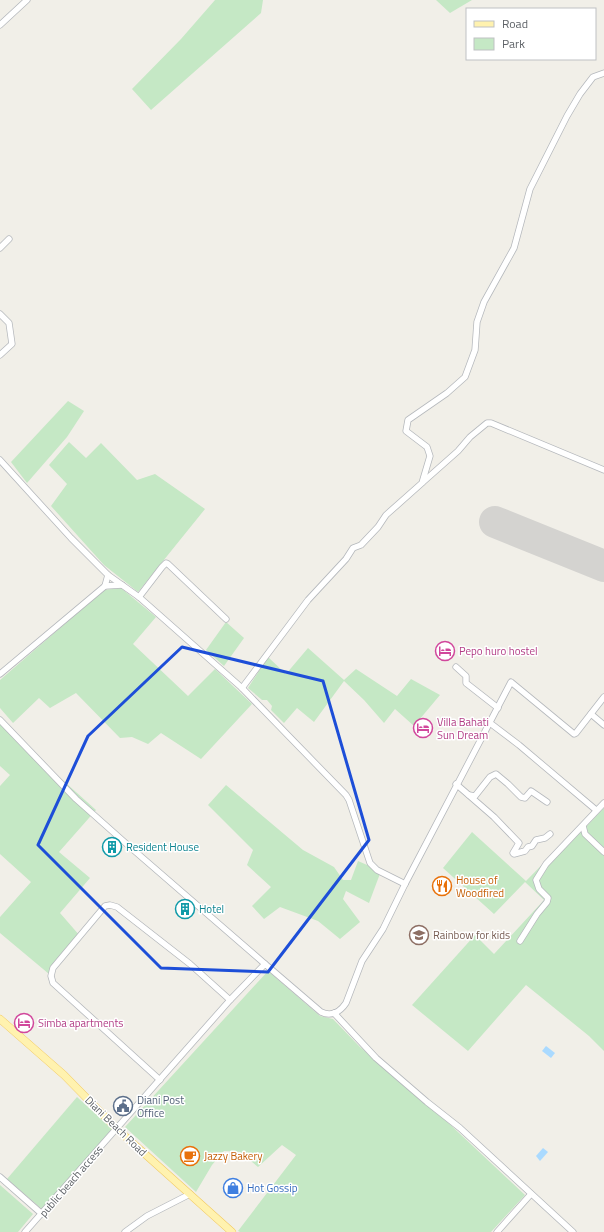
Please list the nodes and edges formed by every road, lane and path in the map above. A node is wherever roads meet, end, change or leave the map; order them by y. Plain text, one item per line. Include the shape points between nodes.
1 (27, 0) edge
2 (0, 25) edge
3 (604, 73) edge
4 (9, 239) dead end
5 (0, 248) edge
6 (0, 314) edge
7 (0, 355) edge
8 (0, 460) edge
9 (604, 470) edge
10 (422, 483) junction
11 (108, 575) junction
12 (122, 585) junction
13 (105, 586) junction
14 (139, 597) junction
15 (226, 619) dead end
16 (456, 667) dead end
17 (0, 674) edge
18 (242, 688) junction
19 (604, 697) edge
20 (498, 708) junction
21 (591, 714) junction
22 (0, 720) edge
23 (490, 723) junction
24 (604, 725) edge
25 (456, 784) junction
26 (469, 795) junction
27 (547, 802) dead end
28 (604, 803) edge
29 (596, 810) junction
30 (583, 826) junction
31 (550, 834) dead end
32 (604, 852) edge
33 (405, 884) junction
34 (520, 941) dead end
35 (265, 964) junction
36 (230, 1000) junction
37 (334, 1013) junction
38 (0, 1019) edge
39 (160, 1080) junction
40 (117, 1129) junction
41 (0, 1177) edge
42 (190, 1194) junction
43 (531, 1194) junction
44 (42, 1214) junction
45 (25, 1232) edge
46 (125, 1232) edge
47 (232, 1232) edge
48 (497, 1232) edge
49 (573, 1232) edge

1 - 2 street
3 - 10 street via 592,77 580,94 530,189 514,248 484,302 478,322 475,350 465,377 408,420 406,431 427,447 430,456
4 - 5 street
6 - 7 street via 9,323 12,344
8 - 11 street
9 - 10 street via 487,423
10 - 18 street via 386,515 361,545 353,548 308,600
11 - 12 street
11 - 13 street
12 - 13 street
12 - 14 street
13 - 17 street
14 - 15 street via 166,563
14 - 18 street
16 - 20 street via 466,676 466,683
18 - 33 street via 346,795 373,867
19 - 21 street
20 - 21 street via 511,682 573,734
20 - 23 street
21 - 24 street
22 - 35 street via 76,799
23 - 25 street
23 - 29 street
25 - 26 street
25 - 33 street
26 - 27 street via 475,796 490,777 496,774 521,798 525,798 531,791
26 - 31 street via 519,843 512,852 514,854 525,851 536,840
28 - 29 street
29 - 30 street
30 - 32 street via 585,834
30 - 34 street via 546,864 536,880 539,889 548,898 547,902
33 - 37 street via 384,929 362,961 346,1004
35 - 36 street, public beach access
35 - 37 street via 321,1012 328,1015
36 - 39 street, public beach access
36 - 39 street via 190,964 117,906 105,906 53,968 53,983
37 - 43 street via 376,1058 460,1128
38 - 40 main road, Diani Beach Road via 64,1075
39 - 40 street, public beach access
40 - 42 main road, Diani Beach Road
40 - 44 street, public beach access
41 - 44 street
42 - 46 street via 151,1214
42 - 47 main road, Diani Beach Road
43 - 48 street
43 - 49 street
44 - 45 street, public beach access

